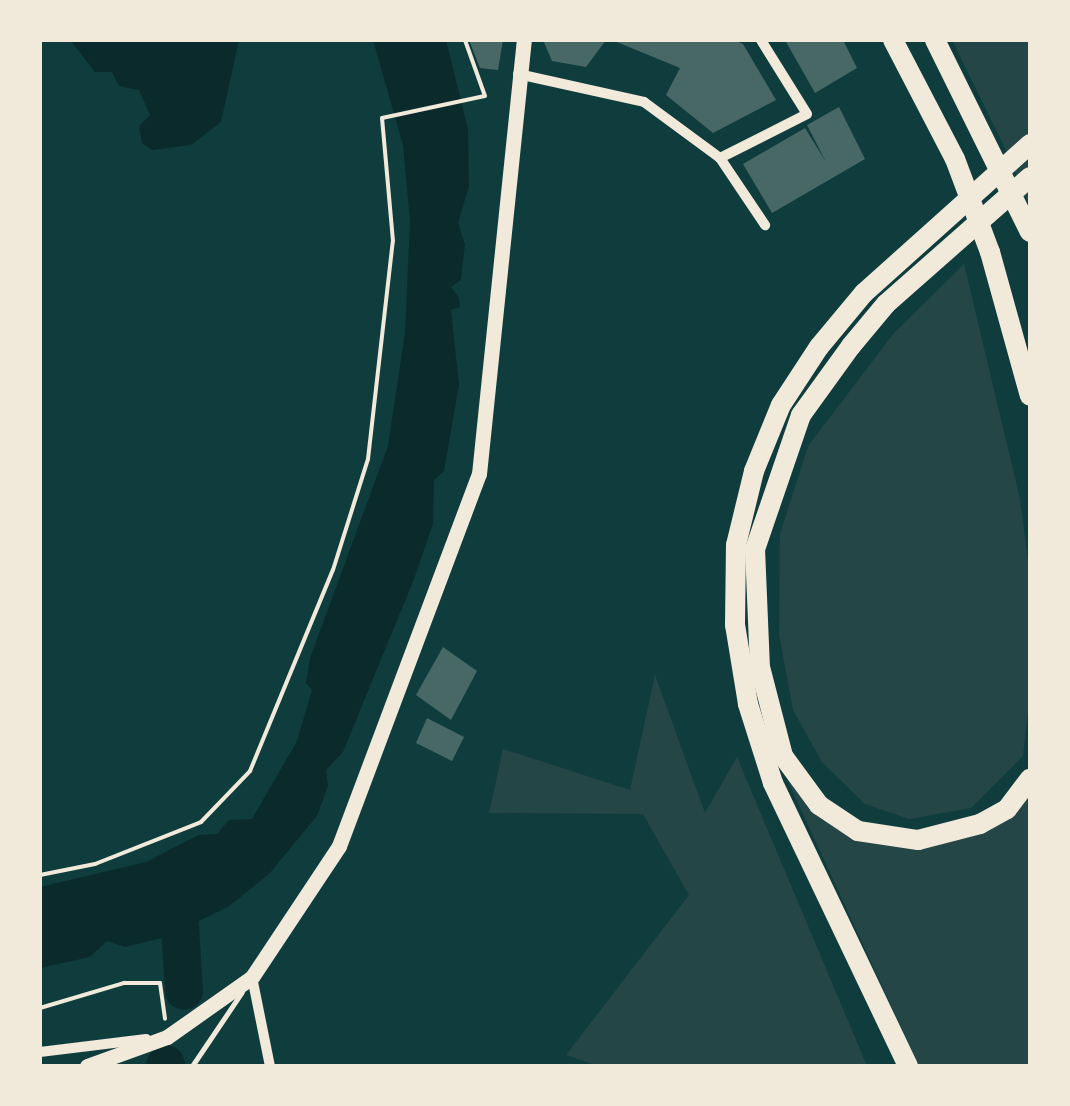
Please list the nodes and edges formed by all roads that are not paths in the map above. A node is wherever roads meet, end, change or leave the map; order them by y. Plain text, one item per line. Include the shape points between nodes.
1 (524, 40) edge
2 (761, 40) edge
3 (893, 40) edge
4 (935, 40) edge
5 (518, 74) junction
6 (1030, 144) edge
7 (720, 158) junction
8 (1030, 177) edge
9 (764, 225) dead end
10 (1030, 232) edge
11 (1030, 396) edge
12 (1030, 779) edge
13 (252, 978) junction
14 (167, 1037) junction
15 (40, 1052) edge
16 (87, 1066) edge
17 (192, 1066) edge
18 (270, 1066) edge
19 (908, 1066) edge

1 - 5 main road
2 - 7 street via 807,114
3 - 11 highway via 955,159 990,252
4 - 10 highway
5 - 7 street via 644,102
5 - 13 main road via 479,474 339,846
6 - 19 highway via 914,245 819,346 781,405 754,470 736,545 735,625 748,704 774,783
7 - 9 street
8 - 12 highway via 886,304 801,415 756,549 760,667 782,756 819,806 858,832 918,840 980,824 1006,809
13 - 14 main road
13 - 17 lane
13 - 18 street
14 - 15 street
14 - 16 main road

